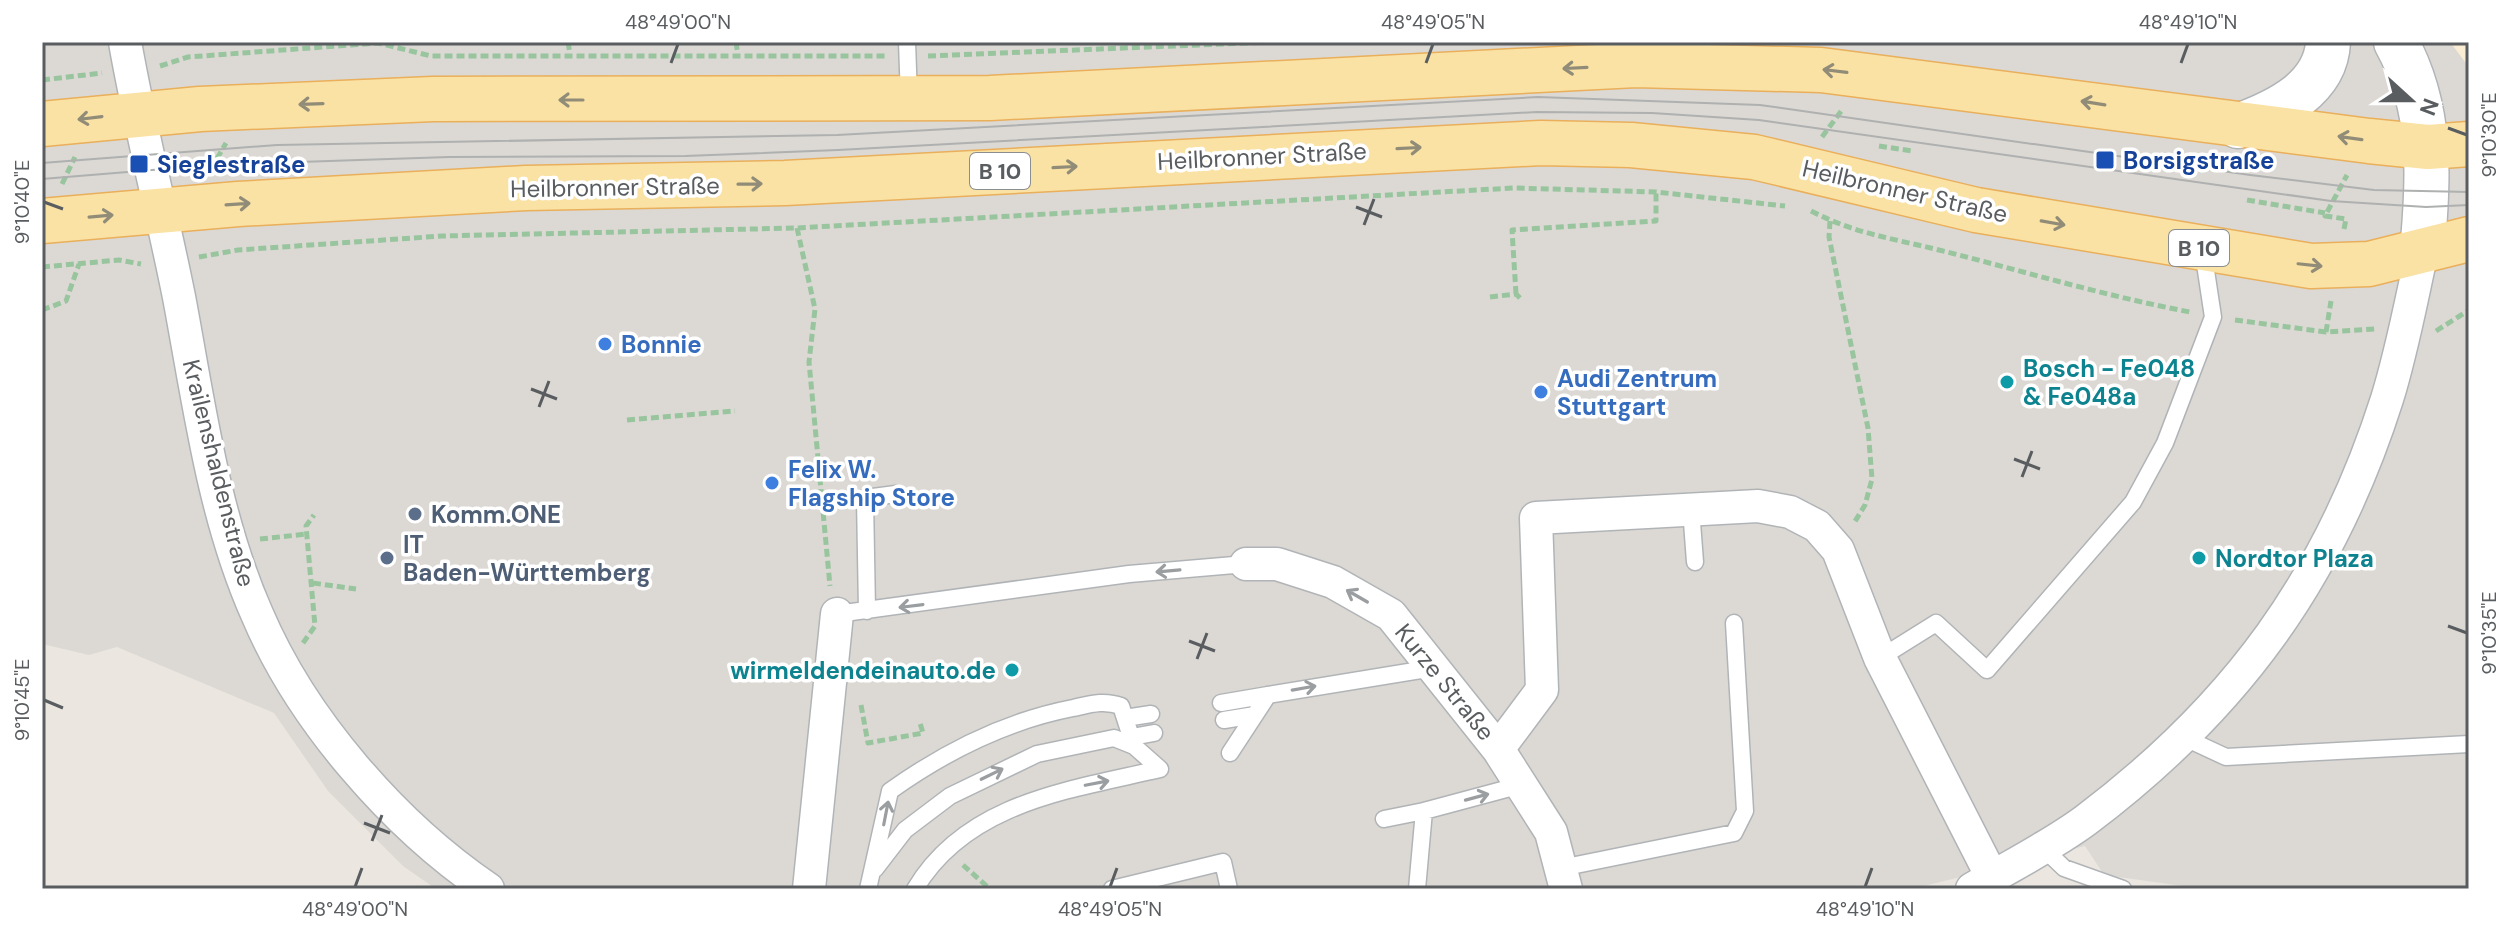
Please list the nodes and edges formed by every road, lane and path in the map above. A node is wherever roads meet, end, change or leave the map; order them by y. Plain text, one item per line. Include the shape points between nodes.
1 (568, 42) edge
2 (736, 42) edge
3 (1271, 42) edge
4 (2328, 42) edge
5 (2396, 42) edge
6 (907, 49) edge
7 (570, 54) junction
8 (127, 56) edge
9 (738, 56) junction
10 (1821, 70) junction
11 (44, 80) edge
12 (909, 99) junction
13 (138, 113) junction
14 (2238, 126) junction
15 (233, 131) dead end
16 (57, 133) edge
17 (2332, 136) junction
18 (2448, 146) edge
19 (1836, 178) junction
20 (206, 179) dead end
21 (1656, 192) junction
22 (2247, 200) dead end
23 (161, 210) junction
24 (2325, 213) junction
25 (91, 217) junction
26 (42, 221) edge
27 (1830, 223) junction
28 (797, 228) junction
29 (2469, 239) edge
30 (2203, 249) junction
31 (2422, 252) junction
32 (171, 260) junction
33 (90, 263) junction
34 (79, 264) junction
35 (42, 267) edge
36 (2337, 267) junction
37 (1490, 297) dead end
38 (42, 310) edge
39 (2213, 317) junction
40 (735, 411) dead end
41 (627, 420) dead end
42 (896, 494) dead end
43 (1691, 509) junction
44 (314, 515) dead end
45 (307, 534) junction
46 (266, 539) dead end
47 (1838, 550) junction
48 (1695, 562) dead end
49 (1246, 564) joint
50 (313, 583) junction
51 (356, 589) dead end
52 (852, 612) junction
53 (1734, 623) dead end
54 (315, 626) dead end
55 (1880, 658) junction
56 (1433, 668) junction
57 (859, 695) dead end
58 (1268, 695) junction
59 (1221, 703) dead end
60 (1151, 714) dead end
61 (1125, 718) junction
62 (920, 723) dead end
63 (1154, 733) dead end
64 (1231, 736) dead end
65 (2183, 737) junction
66 (2469, 744) edge
67 (1142, 747) junction
68 (1498, 749) junction
69 (1521, 785) junction
70 (1424, 811) junction
71 (1384, 819) dead end
72 (2042, 847) junction
73 (943, 850) junction
74 (1563, 878) edge
75 (868, 883) edge
76 (1982, 883) edge
77 (488, 889) edge
78 (809, 889) edge
79 (915, 889) edge
80 (990, 889) edge
81 (1112, 889) edge
82 (1229, 889) edge
83 (1417, 889) edge
84 (2123, 889) edge

1 - 7 path
2 - 9 path
3 - 6 path
4 - 14 main road via 2314,82 2289,103
5 - 18 main road via 2421,106
6 - 9 path
6 - 12 lane
7 - 8 path via 431,56 378,43 188,57 164,66
7 - 9 path
8 - 11 path
8 - 13 street
10 -> 12 main road via 1636,65
14 -> 10 main road
10 - 19 path via 1818,98 1847,104 1818,143 1845,149
11 - 16 path
12 -> 13 main road via 433,99
13 -> 16 main road
13 - 23 street, Krailenshaldenstraße
14 - 17 main road
15 - 20 path
16 - 25 path via 58,191 88,189
18 -> 17 main road
17 - 24 path via 2329,165 2348,168
18 - 31 main road
23 -> 19 main road, Heilbronner Straße / B 10 via 526,188 785,183 1541,143 1754,157
19 -> 30 main road, Heilbronner Straße / B 10 via 1976,210
21 - 27 path via 1767,202 1813,212
21 - 28 path via 1513,188
21 - 37 path via 1656,221 1512,230 1518,296
22 - 24 path
25 -> 23 main road, Heilbronner Straße / B 10
23 - 32 street, Krailenshaldenstraße
24 - 36 path via 2346,219
25 - 26 main road, Heilbronner Straße / B 10
25 - 33 path
27 - 39 path via 2117,298
27 - 47 path via 1868,428 1872,479 1865,505
28 - 32 path via 442,236 238,250
28 - 52 path via 815,309 809,362 829,584
29 - 31 main road, Heilbronner Straße / B 10
30 -> 36 main road, Heilbronner Straße / B 10
30 - 39 lane
31 - 36 main road, Heilbronner Straße / B 10
31 - 65 street via 2387,399 2338,522 2278,630
32 - 33 path
32 - 77 street, Krailenshaldenstraße via 195,392 231,539 256,613 284,671 386,801 436,851
33 - 34 path
34 - 35 path
34 - 38 path via 66,301
36 - 39 path via 2326,332
39 - 55 lane via 2165,443 2133,502 1987,670 1936,623
40 - 41 path
42 - 52 lane via 865,498
43 - 47 street via 1758,506 1790,512 1817,526
43 - 48 lane
43 - 68 street via 1536,518 1542,690
44 - 45 path
45 - 46 path
45 - 50 path
47 - 55 street
49 -> 52 lane via 1129,574
56 -> 49 street, Kurze Straße via 1391,615 1333,582 1277,564
50 - 51 path
50 - 54 path
52 - 78 street
53 - 74 lane via 1745,811 1734,833
55 - 76 street
58 -> 56 lane
56 - 68 street, Kurze Straße
57 - 62 path via 868,743 926,733
58 - 59 lane
58 - 64 lane
60 - 61 lane
61 - 67 lane
75 -> 61 lane via 890,791 929,763 1031,716 1108,701 1121,706
63 - 67 lane
65 - 66 lane via 2226,757
65 - 72 street via 2084,821
73 -> 67 lane via 963,834 1049,793 1160,769
75 -> 67 lane via 905,830 991,774 1037,754 1114,738
68 - 69 street, Kurze Straße
70 -> 69 lane
69 - 74 street, Kurze Straße via 1551,832
70 - 71 lane
70 - 83 lane
72 - 76 street
72 - 84 lane via 2064,868
73 - 79 lane
73 - 80 path
81 - 82 lane via 1230,860

